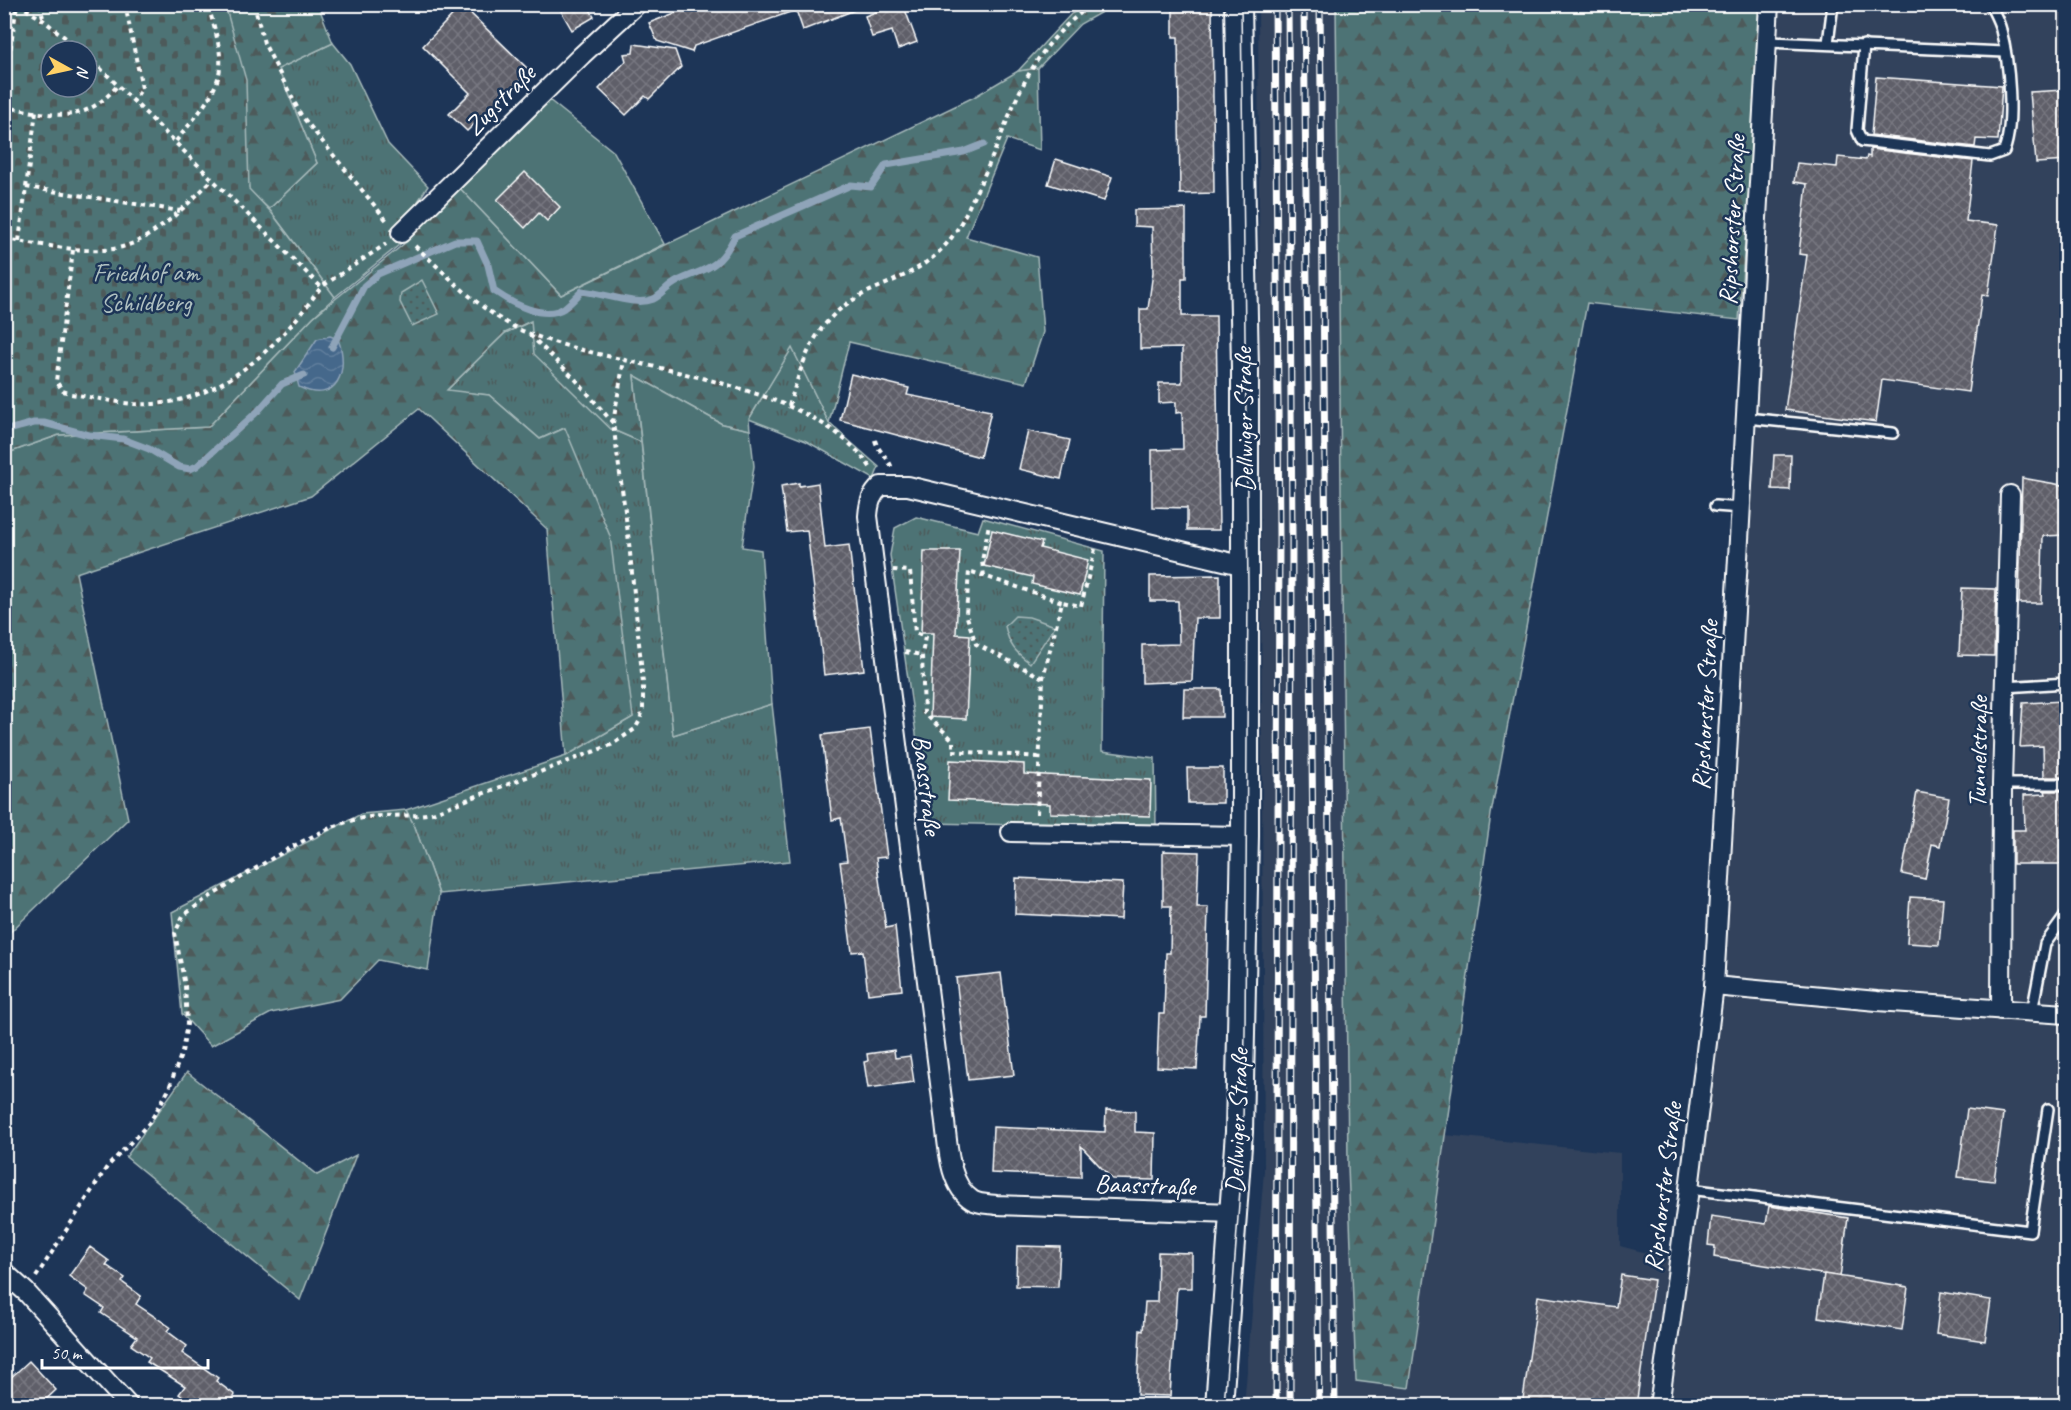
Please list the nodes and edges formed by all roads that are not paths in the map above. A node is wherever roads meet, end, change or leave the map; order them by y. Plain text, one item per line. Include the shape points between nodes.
1 (637, 4) edge
2 (1238, 4) edge
3 (1769, 4) edge
4 (1833, 4) edge
5 (1990, 4) edge
6 (1768, 42) junction
7 (1828, 43) junction
8 (1864, 45) junction
9 (2005, 52) junction
10 (401, 233) road end
11 (1747, 418) junction
12 (1893, 433) dead end
13 (2010, 495) dead end
14 (1715, 506) dead end
15 (1742, 508) junction
16 (1245, 566) junction
17 (2067, 683) edge
18 (2005, 687) junction
19 (2002, 784) junction
20 (2067, 784) edge
21 (1011, 832) dead end
22 (1245, 836) junction
23 (2067, 915) edge
24 (1714, 986) junction
25 (2001, 1010) junction
26 (2032, 1012) junction
27 (2067, 1014) edge
28 (2048, 1109) dead end
29 (1689, 1189) junction
30 (1233, 1213) junction
31 (4, 1272) edge
32 (129, 1406) edge
33 (1219, 1406) edge
34 (1659, 1406) edge

1 - 10 street, Zugstraße
2 - 16 main road, Dellwiger Straße
3 - 6 street, Ripshorster Straße
4 - 7 lane
5 - 9 lane via 2001,28
6 - 7 lane
6 - 11 street, Ripshorster Straße
7 - 8 lane
8 - 9 lane
8 - 9 lane via 1857,130 1862,141 1990,156 2004,152 2009,139
11 - 12 lane
11 - 15 street, Ripshorster Straße
13 - 18 street, Tunnelstraße
14 - 15 lane
15 - 24 street, Ripshorster Straße
16 - 22 main road, Dellwiger Straße
16 - 30 street, Baasstraße via 888,485 873,494 868,516 954,1174 971,1200 985,1204
17 - 18 lane
18 - 19 street, Tunnelstraße
19 - 20 lane
19 - 25 street, Tunnelstraße
21 - 22 street
22 - 30 main road, Dellwiger Straße via 1239,1132
23 - 26 lane via 2045,944
24 - 25 street
24 - 29 street, Ripshorster Straße
25 - 26 street
26 - 27 street
28 - 29 lane via 2030,1231
29 - 34 street, Ripshorster Straße
30 - 33 main road, Dellwiger Straße
31 - 32 street

